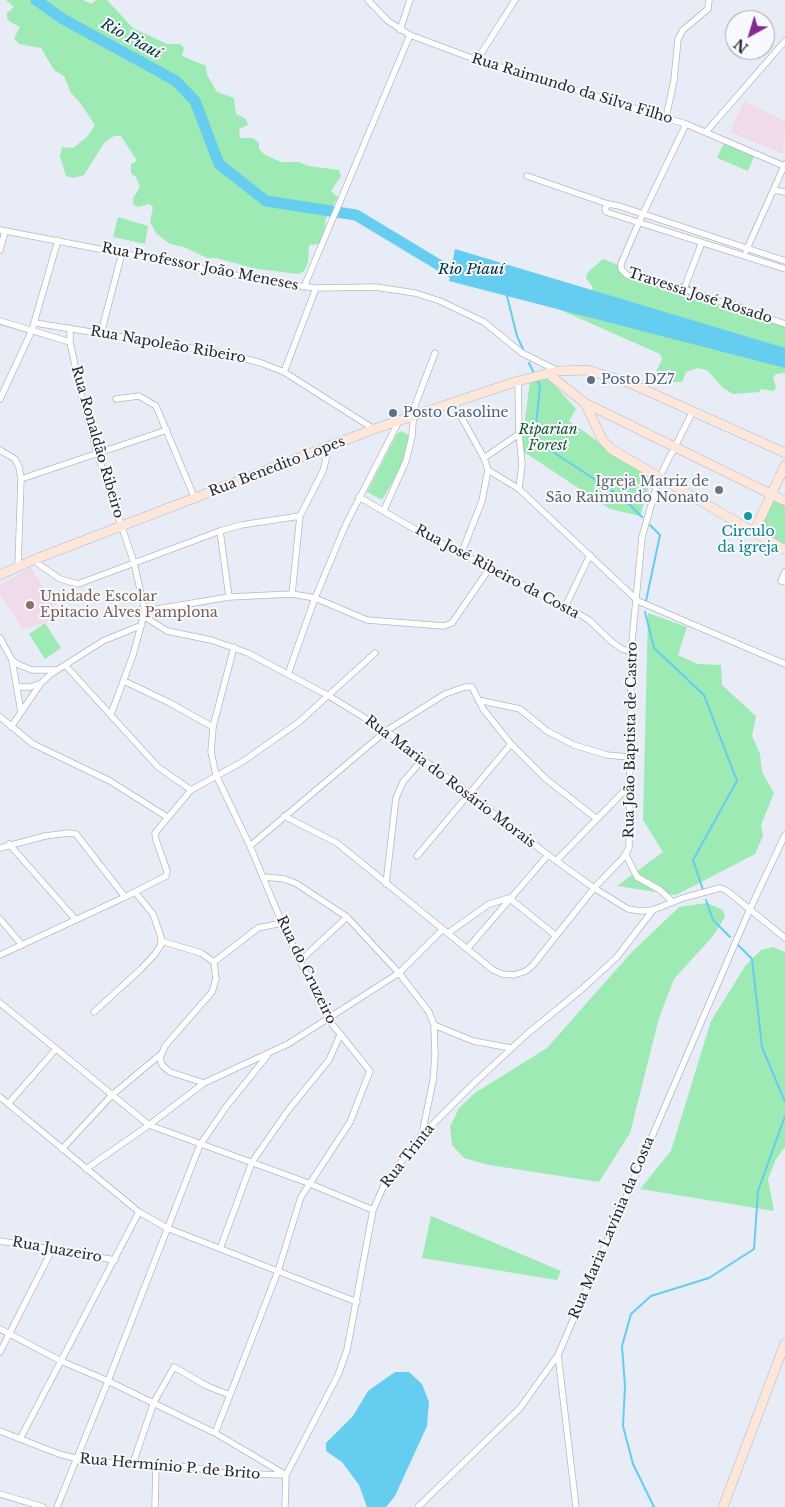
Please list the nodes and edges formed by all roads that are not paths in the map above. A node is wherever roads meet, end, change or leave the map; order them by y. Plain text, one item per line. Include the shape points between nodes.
1 (368, 0) edge
2 (410, 0) edge
3 (515, 0) edge
4 (709, 0) edge
5 (400, 30) junction
6 (410, 34) junction
7 (785, 42) edge
8 (477, 60) junction
9 (666, 118) junction
10 (686, 124) junction
11 (706, 132) junction
12 (784, 164) edge
13 (526, 176) dead end
14 (774, 190) junction
15 (785, 192) edge
16 (608, 204) junction
17 (643, 214) junction
18 (639, 222) junction
19 (2, 230) edge
20 (690, 230) junction
21 (688, 238) junction
22 (58, 240) junction
23 (702, 242) junction
24 (747, 249) junction
25 (0, 250) edge
26 (122, 253) junction
27 (744, 256) junction
28 (785, 261) edge
29 (785, 269) edge
30 (304, 287) junction
31 (316, 288) junction
32 (684, 289) junction
33 (0, 321) edge
34 (35, 323) junction
35 (785, 324) edge
36 (70, 328) junction
37 (32, 330) junction
38 (101, 333) junction
39 (70, 342) junction
40 (435, 352) dead end
41 (558, 371) junction
42 (284, 372) junction
43 (547, 373) junction
44 (518, 381) junction
45 (0, 399) edge
46 (116, 399) dead end
47 (453, 402) junction
48 (585, 402) junction
49 (693, 411) junction
50 (412, 417) junction
51 (400, 421) junction
52 (374, 429) junction
53 (167, 430) junction
54 (519, 434) junction
55 (329, 447) junction
56 (675, 447) junction
57 (0, 450) edge
58 (97, 453) junction
59 (785, 453) edge
60 (484, 458) junction
61 (785, 465) edge
62 (488, 470) junction
63 (659, 478) junction
64 (21, 479) junction
65 (519, 489) junction
66 (772, 495) junction
67 (359, 497) junction
68 (195, 499) junction
69 (785, 501) edge
70 (384, 510) junction
71 (300, 516) junction
72 (121, 526) junction
73 (220, 531) junction
74 (754, 532) junction
75 (785, 550) edge
76 (462, 552) junction
77 (590, 555) junction
78 (33, 560) junction
79 (134, 563) junction
80 (18, 566) junction
81 (489, 569) junction
82 (785, 572) edge
83 (0, 576) edge
84 (783, 581) edge
85 (292, 594) junction
86 (229, 597) junction
87 (315, 598) junction
88 (638, 601) junction
89 (565, 607) junction
90 (145, 614) junction
91 (142, 625) junction
92 (0, 638) edge
93 (234, 646) junction
94 (631, 652) junction
95 (375, 653) dead end
96 (12, 660) junction
97 (785, 664) edge
98 (66, 666) junction
99 (56, 670) junction
100 (288, 674) junction
101 (124, 681) junction
102 (41, 683) junction
103 (17, 687) junction
104 (329, 696) junction
105 (478, 700) junction
106 (21, 712) junction
107 (111, 714) junction
108 (0, 717) edge
109 (11, 727) junction
110 (212, 727) junction
111 (386, 731) junction
112 (511, 744) junction
113 (630, 758) junction
114 (423, 759) junction
115 (216, 775) junction
116 (629, 786) junction
117 (191, 790) junction
118 (469, 793) junction
119 (284, 816) junction
120 (167, 817) junction
121 (597, 819) junction
122 (785, 835) edge
123 (9, 844) junction
124 (250, 846) junction
125 (0, 848) edge
126 (548, 855) junction
127 (626, 855) junction
128 (417, 856) dead end
129 (556, 860) junction
130 (264, 878) junction
131 (386, 884) junction
132 (594, 888) junction
133 (135, 892) junction
134 (125, 897) junction
135 (509, 898) junction
136 (673, 902) junction
137 (653, 910) junction
138 (749, 911) junction
139 (347, 917) junction
140 (0, 919) edge
141 (76, 920) junction
142 (282, 922) junction
143 (443, 929) junction
144 (448, 933) junction
145 (555, 935) junction
146 (785, 938) edge
147 (161, 941) junction
148 (22, 945) junction
149 (467, 949) junction
150 (0, 955) edge
151 (301, 960) junction
152 (214, 962) junction
153 (399, 973) junction
154 (0, 1003) edge
155 (94, 1012) dead end
156 (328, 1019) junction
157 (434, 1025) junction
158 (340, 1035) junction
159 (512, 1048) junction
160 (56, 1049) junction
161 (161, 1054) junction
162 (267, 1056) junction
163 (204, 1083) junction
164 (112, 1095) junction
165 (0, 1097) edge
166 (8, 1104) junction
167 (149, 1125) junction
168 (422, 1136) junction
169 (200, 1145) junction
170 (62, 1149) junction
171 (252, 1162) junction
172 (86, 1169) junction
173 (308, 1183) junction
174 (373, 1210) junction
175 (139, 1212) junction
176 (167, 1228) junction
177 (0, 1241) edge
178 (220, 1249) junction
179 (52, 1250) junction
180 (115, 1260) junction
181 (278, 1271) junction
182 (357, 1302) junction
183 (0, 1329) edge
184 (10, 1335) junction
185 (785, 1343) edge
186 (0, 1352) edge
187 (558, 1355) junction
188 (61, 1361) junction
189 (108, 1381) junction
190 (230, 1395) junction
191 (154, 1402) junction
192 (0, 1430) edge
193 (215, 1433) junction
194 (20, 1439) junction
195 (75, 1459) junction
196 (132, 1466) junction
197 (156, 1466) junction
198 (286, 1475) junction
199 (0, 1494) edge
200 (43, 1507) edge
201 (58, 1507) edge
202 (155, 1507) edge
203 (285, 1507) edge
204 (418, 1507) edge
205 (576, 1507) edge
206 (723, 1507) edge

1 - 5 street, Rua Raimundo da Silva Filho
2 - 5 street
3 - 8 street
4 - 9 street via 708,9 683,30 678,39
5 - 6 street, Rua Raimundo da Silva Filho
6 - 8 street, Rua Raimundo da Silva Filho
6 - 30 street
7 - 11 street
8 - 9 street, Rua Raimundo da Silva Filho
9 - 10 street, Rua Raimundo da Silva Filho
10 - 11 street, Rua Raimundo da Silva Filho
10 - 17 street
11 - 12 street, Rua Raimundo da Silva Filho
12 - 14 street
13 - 16 street
14 - 15 street
14 - 24 street
16 - 17 street
16 - 18 street via 606,212
17 - 18 street
17 - 20 street
18 - 21 street
18 - 32 street, Travessa José Rosado via 621,264 622,271
19 - 22 street, Rua Professor João Meneses
19 - 25 street
20 - 21 street
20 - 24 street
21 - 23 street
22 - 26 street, Rua Professor João Meneses
22 - 34 street
23 - 27 street
23 - 32 street
24 - 27 street
24 - 28 street
26 - 30 street, Rua Professor João Meneses via 204,271
26 - 38 street
27 - 29 street
30 - 31 street, Rua Professor João Meneses
31 - 41 street, Rua Professor João Meneses via 375,287 430,297 484,322 522,353
31 - 42 street
32 - 35 street, Travessa José Rosado
33 - 37 street
34 - 36 street, Rua Napoleão Ribeiro
34 - 37 street
36 - 38 street, Rua Napoleão Ribeiro
36 - 39 street, Rua Ronaldão Ribeiro
37 - 39 street
37 - 45 street
38 - 42 street, Rua Napoleão Ribeiro via 228,354
39 - 58 street, Rua Ronaldão Ribeiro
40 - 50 street
41 - 43 main road, Rua Benedito Lopes
41 - 49 main road, Rua Benedito Lopes via 602,373
42 - 52 street, Rua Napoleão Ribeiro
43 - 44 main road, Rua Benedito Lopes
43 - 48 main road
44 - 47 main road, Rua Benedito Lopes
44 - 54 street
46 - 53 street via 134,395 147,399 160,411
47 - 50 main road, Rua Benedito Lopes
47 - 60 street
48 - 56 main road
48 - 63 main road via 606,444
49 - 56 street, Rua João Baptista de Castro
49 - 59 main road, Rua Benedito Lopes
50 - 51 main road, Rua Benedito Lopes
50 - 70 street via 412,436 406,461
51 - 52 main road, Rua Benedito Lopes
51 - 67 street
52 - 55 main road, Rua Benedito Lopes
53 - 58 street
53 - 68 street
54 - 60 street
54 - 65 street via 522,464
55 - 68 main road, Rua Benedito Lopes
55 - 71 street via 324,470
56 - 63 street, Rua João Baptista de Castro
56 - 66 main road
57 - 64 street via 18,463
58 - 64 street
58 - 72 street, Rua Ronaldão Ribeiro
60 - 62 street
61 - 66 main road
62 - 65 street
62 - 76 street via 484,496
63 - 74 main road
63 - 88 street, Rua João Baptista de Castro via 642,537
64 - 80 street
65 - 77 street
66 - 69 main road
66 - 74 main road
67 - 70 street, Rua José Ribeiro da Costa
67 - 87 street
68 - 72 main road, Rua Benedito Lopes
70 - 76 street, Rua José Ribeiro da Costa via 423,534
71 - 73 street
71 - 85 street
72 - 78 main road, Rua Benedito Lopes
72 - 79 street, Rua Ronaldão Ribeiro
73 - 79 street
73 - 86 street
74 - 75 main road
76 - 81 street, Rua José Ribeiro da Costa
77 - 88 street
77 - 89 street
78 - 79 street via 73,584
78 - 80 main road, Rua Benedito Lopes
79 - 90 street, Rua Ronaldão Ribeiro
80 - 83 main road, Rua Benedito Lopes
81 - 87 street via 452,623 444,626 367,620
81 - 89 street, Rua José Ribeiro da Costa
82 - 84 street
85 - 86 street
85 - 87 street
86 - 90 street
87 - 100 street
88 - 94 street, Rua João Baptista de Castro
88 - 97 street
89 - 94 street, Rua José Ribeiro da Costa via 589,620 617,646
90 - 91 street
90 - 93 street, Rua Maria do Rosário Morais via 167,631
91 - 98 street via 103,641
91 - 101 street
92 - 96 street
93 - 100 street, Rua Maria do Rosário Morais
93 - 110 street, Rua do Cruzeiro
94 - 113 street, Rua João Baptista de Castro
95 - 104 street
96 - 99 street via 32,670
96 - 103 street
98 - 99 street
98 - 107 street
99 - 102 street
100 - 104 street, Rua Maria do Rosário Morais
101 - 107 street
101 - 110 street
102 - 103 street
102 - 106 street
103 - 106 street
104 - 111 street, Rua Maria do Rosário Morais
104 - 115 street via 278,738
105 - 111 street via 472,687 453,690
105 - 112 street
105 - 113 street via 520,709 547,731 574,745
106 - 109 street
107 - 117 street via 158,767
108 - 109 street
109 - 120 street via 39,748 110,781
110 - 115 street, Rua do Cruzeiro via 211,752
111 - 114 street, Rua Maria do Rosário Morais
111 - 119 street
112 - 118 street
112 - 121 street via 557,790
113 - 116 street, Rua João Baptista de Castro
114 - 118 street, Rua Maria do Rosário Morais
114 - 131 street via 403,782 396,798
115 - 117 street
115 - 124 street, Rua do Cruzeiro
116 - 121 street
116 - 127 street, Rua João Baptista de Castro via 630,843
117 - 120 street
118 - 126 street, Rua Maria do Rosário Morais
118 - 128 street
119 - 124 street
119 - 131 street via 333,840
120 - 133 street via 155,835 166,874
121 - 129 street
122 - 138 street, Rua Maria Lavínia da Costa
123 - 125 street
123 - 134 street via 45,836 76,834
123 - 141 street
124 - 130 street, Rua do Cruzeiro
126 - 129 street, Rua Maria do Rosário Morais
126 - 135 street
127 - 132 street, Rua João Baptista de Castro
127 - 136 street via 637,877
129 - 132 street, Rua Maria do Rosário Morais
130 - 139 street via 285,879 297,884
130 - 142 street, Rua do Cruzeiro
131 - 143 street
132 - 137 street, Rua Maria do Rosário Morais via 628,909
132 - 145 street, Rua João Baptista de Castro
133 - 134 street
133 - 147 street via 153,914
134 - 141 street
135 - 144 street via 489,904
135 - 145 street
135 - 149 street
136 - 137 street, Rua Maria do Rosário Morais
136 - 138 street, Rua Maria do Rosário Morais via 713,888 726,890
137 - 159 street, Rua Trinta via 606,968
138 - 146 street
138 - 187 street, Rua Maria Lavínia da Costa
139 - 151 street
139 - 153 street
140 - 148 street
141 - 148 street
142 - 151 street, Rua do Cruzeiro
142 - 152 street via 258,928
143 - 144 street
143 - 153 street
144 - 149 street
145 - 149 street, Rua João Baptista de Castro via 526,971 514,975 493,970
147 - 152 street via 201,952
147 - 155 street via 155,954
148 - 150 street
151 - 156 street, Rua do Cruzeiro
152 - 161 street via 216,979 212,992
153 - 156 street
153 - 157 street via 418,996
154 - 160 street
156 - 158 street, Rua do Cruzeiro
156 - 162 street
157 - 159 street via 473,1041
157 - 168 street via 433,1081
158 - 171 street via 328,1060
158 - 173 street, Rua do Cruzeiro via 370,1071 350,1122
159 - 168 street, Rua Trinta
160 - 164 street
160 - 166 street
161 - 163 street via 162,1065 170,1072
161 - 164 street
162 - 163 street
162 - 169 street
163 - 167 street
164 - 167 street
164 - 170 street
165 - 166 street
166 - 170 street
167 - 169 street
167 - 172 street
168 - 174 street, Rua Trinta via 385,1183
169 - 171 street
169 - 176 street
170 - 172 street
171 - 173 street
171 - 178 street
172 - 175 street
173 - 174 street
173 - 181 street, Rua do Cruzeiro via 298,1203
174 - 182 street, Rua Trinta
175 - 176 street
175 - 180 street
176 - 178 street
176 - 189 street
177 - 179 street, Rua Juazeiro
178 - 181 street
179 - 180 street, Rua Juazeiro
179 - 184 street
180 - 188 street
181 - 182 street
181 - 190 street, Rua do Cruzeiro
182 - 198 street, Rua Trinta via 343,1362
183 - 184 street
184 - 186 street
184 - 188 street
185 - 206 main road
187 - 204 street, Rua Maria Lavínia da Costa via 520,1408
187 - 205 street
188 - 189 street
188 - 194 street
189 - 191 street
189 - 195 street
190 - 191 street via 174,1367
190 - 193 street, Rua do Cruzeiro
191 - 193 street
191 - 196 street
192 - 194 street, Rua Hermínio P. de Brito
193 - 198 street
194 - 195 street, Rua Hermínio P. de Brito
195 - 196 street, Rua Hermínio P. de Brito
195 - 201 street
196 - 197 street, Rua Hermínio P. de Brito
197 - 198 street, Rua Hermínio P. de Brito
197 - 202 street
198 - 203 street, Rua Trinta
199 - 200 street

